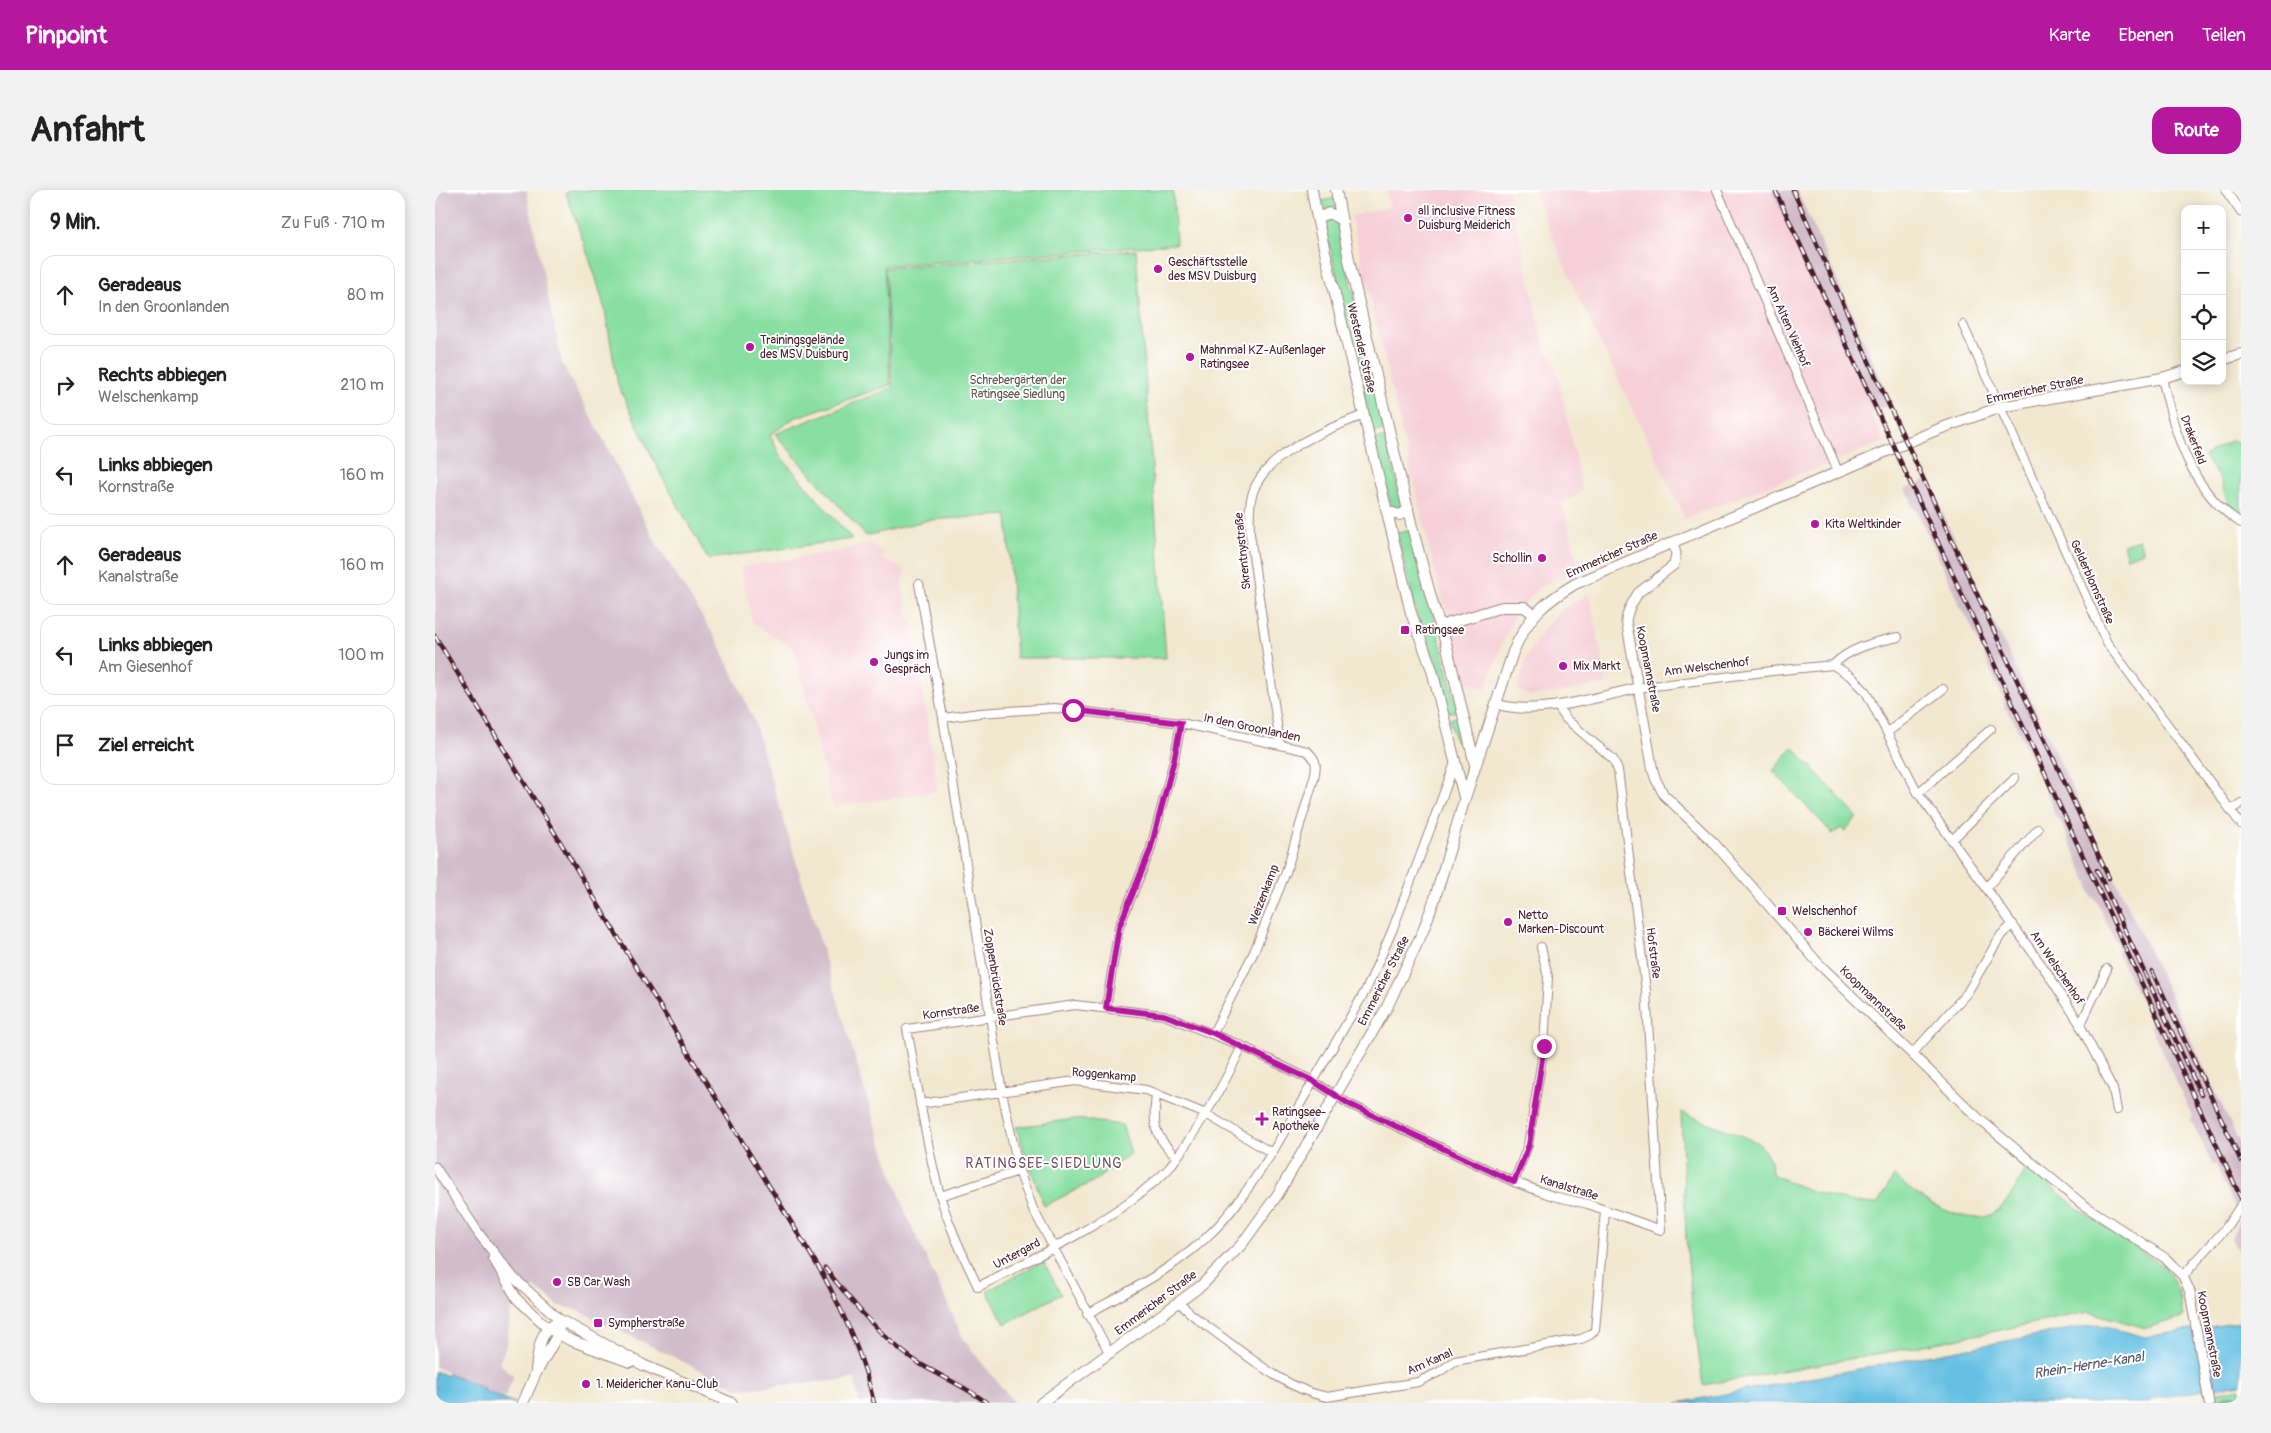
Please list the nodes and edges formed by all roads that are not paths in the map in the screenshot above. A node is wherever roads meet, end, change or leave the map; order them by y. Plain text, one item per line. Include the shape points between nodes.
1 (1312, 190) edge
2 (1336, 190) edge
3 (1717, 190) edge
4 (2226, 190) edge
5 (2241, 212) edge
6 (1317, 218) junction
7 (1340, 218) junction
8 (1963, 325) dead end
9 (2241, 354) edge
10 (2226, 359) edge
11 (2181, 372) edge
12 (2162, 378) junction
13 (2001, 407) junction
14 (1364, 415) junction
15 (1838, 470) junction
16 (1408, 508) junction
17 (1387, 511) junction
18 (2241, 523) edge
19 (1673, 542) junction
20 (1674, 565) joint
21 (919, 584) dead end
22 (1534, 614) junction
23 (1440, 626) junction
24 (1898, 637) dead end
25 (1833, 665) junction
26 (1638, 688) junction
27 (1943, 689) dead end
28 (1496, 704) junction
29 (1557, 705) junction
30 (943, 718) junction
31 (1181, 723) junction
32 (1991, 729) dead end
33 (1888, 732) junction
34 (1280, 745) junction
35 (1315, 758) joint
36 (1455, 761) junction
37 (1475, 766) junction
38 (2015, 778) dead end
39 (1465, 785) junction
40 (1447, 786) junction
41 (1918, 794) junction
42 (1465, 798) joint
43 (2241, 803) edge
44 (2231, 810) junction
45 (2241, 824) edge
46 (2038, 829) dead end
47 (1952, 840) junction
48 (1986, 888) junction
49 (2013, 924) junction
50 (1541, 946) dead end
51 (2107, 969) dead end
52 (1106, 1008) junction
53 (990, 1017) junction
54 (2080, 1026) junction
55 (907, 1029) joint
56 (1213, 1033) junction
57 (1242, 1046) junction
58 (1912, 1054) junction
59 (1313, 1081) junction
60 (1002, 1092) junction
61 (1156, 1094) junction
62 (1336, 1096) junction
63 (920, 1104) junction
64 (2117, 1110) dead end
65 (1206, 1114) junction
66 (1272, 1153) junction
67 (1175, 1157) junction
68 (435, 1167) edge
69 (1019, 1171) junction
70 (1514, 1182) junction
71 (940, 1196) junction
72 (2241, 1205) edge
73 (1605, 1211) junction
74 (1661, 1230) joint
75 (479, 1234) junction
76 (1053, 1247) junction
77 (2183, 1276) junction
78 (1180, 1303) junction
79 (1087, 1314) junction
80 (560, 1320) junction
81 (548, 1328) junction
82 (558, 1334) junction
83 (1110, 1354) junction
84 (643, 1365) junction
85 (535, 1376) junction
86 (525, 1400) edge
87 (2209, 1402) edge
88 (732, 1403) edge
89 (1041, 1403) edge

1 - 6 main road, Westender Straße
2 - 7 main road, Westender Straße
3 - 15 street, Am Alten Viehhof
4 - 5 street
6 - 7 main road via 1329,213
6 - 14 main road, Westender Straße
7 - 16 main road, Westender Straße
8 - 13 street, Gelderblomstraße
9 - 10 main road
11 - 12 main road, Emmericher Straße
12 - 13 main road, Emmericher Straße
12 - 18 street, Drakerfeld via 2173,424 2190,467 2213,499
13 - 15 main road, Emmericher Straße
13 - 44 street, Gelderblomstraße via 2107,643
14 - 17 main road, Westender Straße
14 - 34 street, Skrentnystraße via 1314,437 1271,464 1256,484 1250,500 1251,534
15 - 19 main road, Emmericher Straße
16 - 17 main road via 1399,515
16 - 23 main road, Westender Straße
17 - 36 main road, Westender Straße via 1411,614 1432,670
19 - 20 street, Emmericher Straße
19 - 22 main road, Emmericher Straße via 1575,584
20 - 26 street, Koopmannstraße via 1638,593 1627,614
21 - 30 street, Zoppenbrückstraße
22 - 23 main road via 1524,607 1502,607
22 - 28 main road, Emmericher Straße via 1519,638
23 - 37 main road, Westender Straße
24 - 25 street, Am Welschenhof via 1874,642 1843,655
25 - 26 street, Am Welschenhof
25 - 33 street, Am Welschenhof via 1867,692
26 - 29 street, Am Welschenhof
26 - 58 street, Koopmannstraße via 1653,771 1664,795 1713,843 1819,964
27 - 33 street
28 - 29 street, Am Welschenhof via 1512,709
28 - 37 main road, Emmericher Straße
29 - 74 street, Hofstraße via 1566,719 1613,760 1617,770 1646,990
30 - 31 street, In den Groonlanden via 1054,708
30 - 53 street, Zoppenbrückstraße
31 - 34 street, In den Groonlanden
31 - 52 street via 1150,851 1119,927
32 - 41 street
33 - 41 street, Am Welschenhof
34 - 35 street, In den Groonlanden via 1307,751
35 - 56 street, Weizenkamp via 1315,772 1287,872 1254,952
36 - 37 main road via 1462,767
36 - 39 main road, Westender Straße
36 - 40 street, Emmericher Straße
37 - 39 main road, Emmericher Straße
38 - 47 street
39 - 40 street
39 - 42 main road, Westender Straße
40 - 59 street, Emmericher Straße via 1367,988
41 - 47 street, Am Welschenhof
42 - 62 main road, Emmericher Straße via 1423,931 1387,1007
43 - 44 street
44 - 45 street, Gelderblomstraße
46 - 48 street
47 - 48 street, Am Welschenhof
48 - 49 street, Am Welschenhof
49 - 54 street, Am Welschenhof via 2049,974
49 - 58 street via 2001,935 1967,993
50 - 70 street via 1548,977 1544,1046 1529,1145
51 - 54 street, Am Welschenhof
52 - 53 street, Kornstraße via 1075,1005
52 - 56 street, Kornstraße via 1164,1015
53 - 55 street, Kornstraße
53 - 60 street, Zoppenbrückstraße
54 - 64 street, Am Welschenhof via 2113,1089
55 - 63 street, Untergard
56 - 57 street, Kornstraße
57 - 59 street, Kornstraße
57 - 65 street, Untergard via 1225,1084
58 - 77 street, Koopmannstraße via 1978,1118 2082,1204 2165,1258
59 - 62 street, Kanalstraße
59 - 66 street, Emmericher Straße
60 - 61 street, Roggenkamp via 1075,1081
60 - 63 street, Roggenkamp
60 - 69 street, Zoppenbrückstraße
61 - 65 street, Roggenkamp
61 - 67 street via 1155,1128 1161,1142
62 - 70 street, Kanalstraße
62 - 78 main road, Emmericher Straße via 1278,1194 1242,1244 1219,1270
63 - 71 street, Untergard
65 - 66 street, Roggenkamp
65 - 67 street, Untergard
66 - 79 street, Emmericher Straße via 1217,1227 1155,1277
67 - 76 street, Untergard via 1170,1167 1117,1211
68 - 75 street
69 - 71 street
69 - 76 street, Zoppenbrückstraße via 1033,1210
70 - 73 street, Kanalstraße
71 - 76 street, Untergard via 978,1288
72 - 77 street via 2225,1229
73 - 74 street, Kanalstraße
73 - 78 street, Am Kanal via 1595,1330 1590,1335 1455,1361 1417,1382 1327,1397 1312,1394 1267,1370
75 - 80 street via 513,1277
75 - 81 street via 517,1299
76 - 79 street, Zoppenbrückstraße
77 - 87 street, Koopmannstraße via 2190,1292
78 - 83 main road, Emmericher Straße
79 - 83 street, Zoppenbrückstraße
80 - 81 main road
80 - 82 main road
80 - 84 main road
81 - 82 main road
81 - 85 main road via 541,1341
82 - 84 main road
82 - 85 main road
83 - 89 main road, Emmericher Straße
84 - 88 main road
85 - 86 main road

